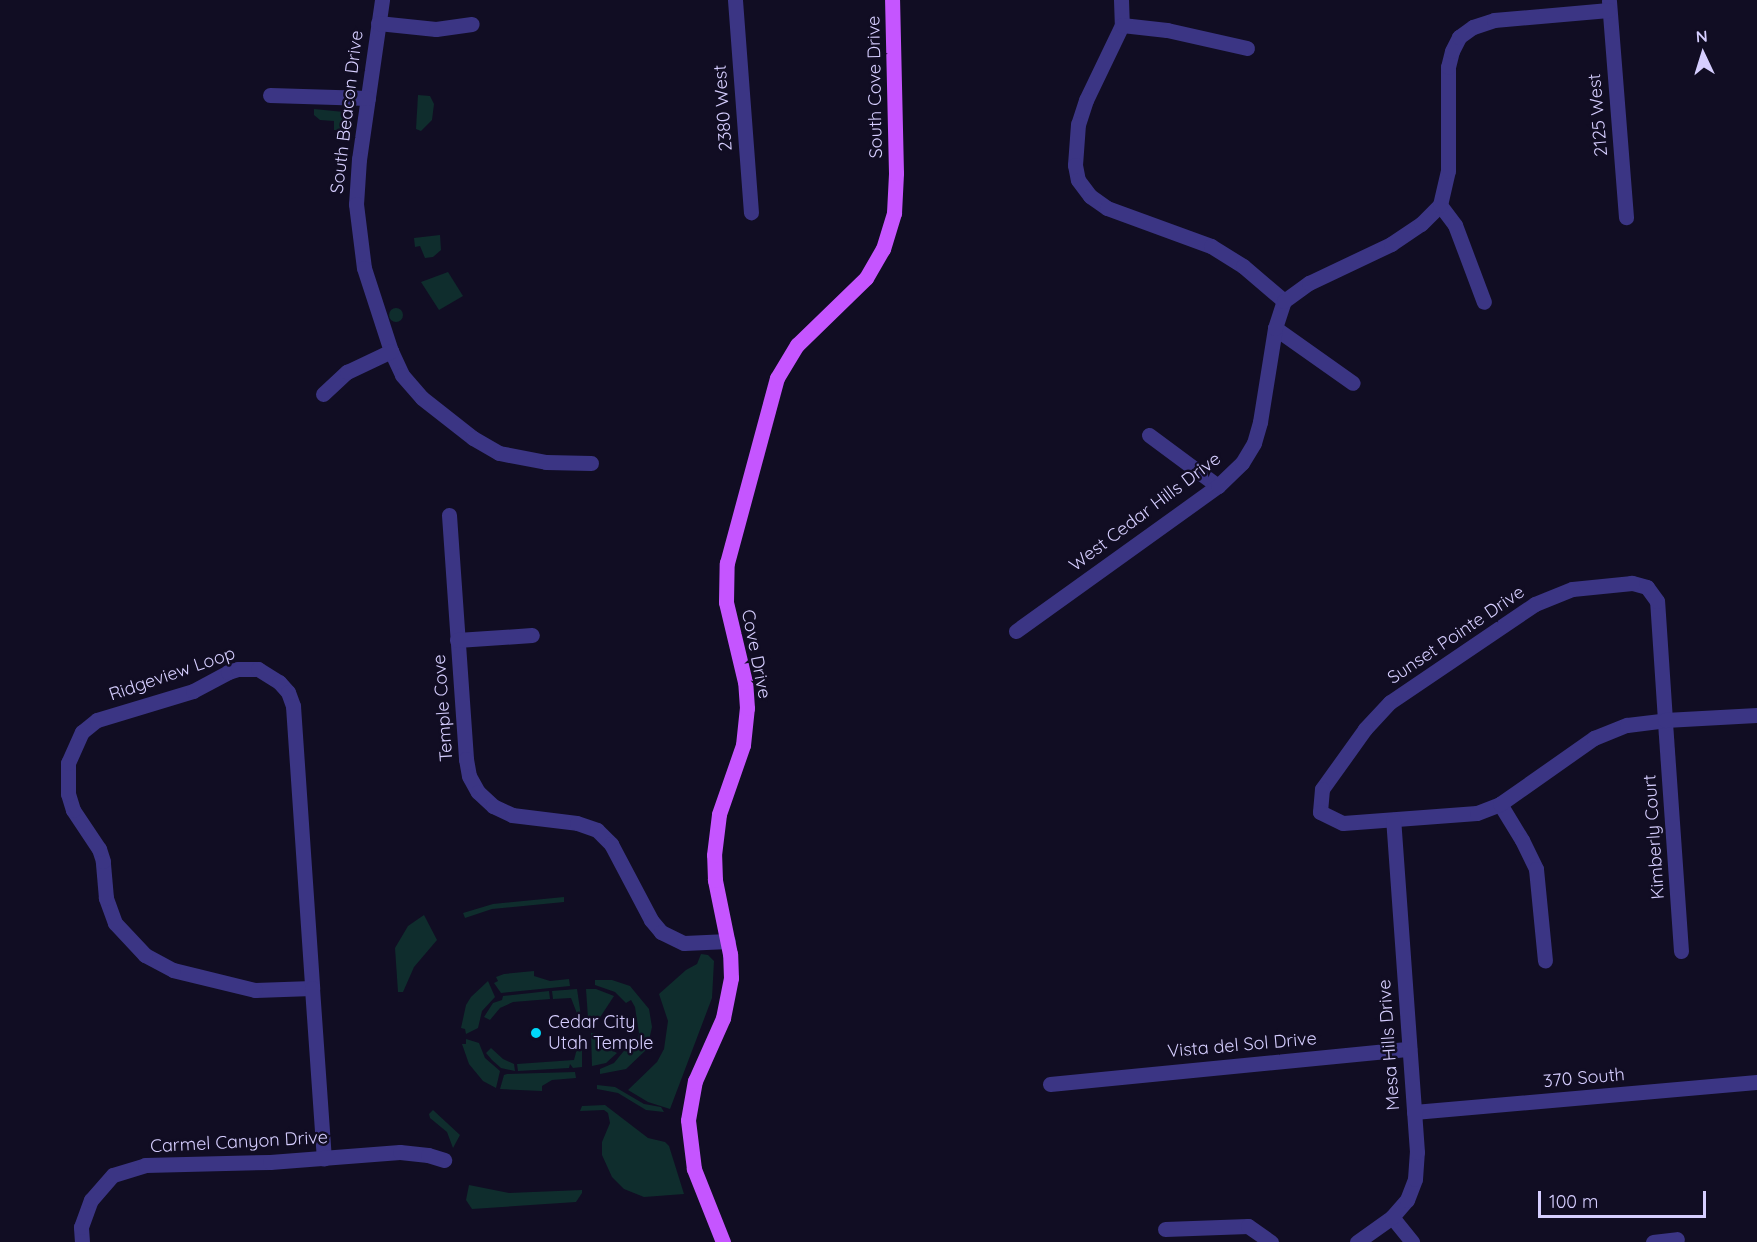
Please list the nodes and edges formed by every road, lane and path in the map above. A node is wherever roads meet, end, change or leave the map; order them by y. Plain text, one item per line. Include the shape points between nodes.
1 (382, 0) edge
2 (735, 0) edge
3 (892, 0) edge
4 (1121, 0) edge
5 (1609, 5) edge
6 (378, 23) junction
7 (472, 24) dead end
8 (1122, 24) junction
9 (1247, 48) dead end
10 (270, 94) dead end
11 (368, 98) junction
12 (896, 173) joint
13 (1440, 205) junction
14 (751, 212) dead end
15 (1626, 217) dead end
16 (1284, 301) junction
17 (1484, 302) dead end
18 (1275, 328) junction
19 (391, 351) junction
20 (1353, 383) dead end
21 (323, 394) dead end
22 (1149, 435) dead end
23 (591, 463) dead end
24 (1218, 486) junction
25 (449, 515) dead end
26 (1016, 631) dead end
27 (532, 635) dead end
28 (457, 640) junction
29 (1757, 715) edge
30 (1665, 720) junction
31 (1500, 804) junction
32 (1393, 820) junction
33 (728, 942) junction
34 (1682, 951) dead end
35 (1545, 961) dead end
36 (312, 988) junction
37 (1409, 1049) junction
38 (1757, 1082) edge
39 (1050, 1084) dead end
40 (1414, 1112) junction
41 (324, 1159) junction
42 (444, 1160) dead end
43 (1392, 1217) junction
44 (1165, 1228) dead end
45 (1677, 1239) dead end
46 (82, 1242) edge
47 (723, 1242) edge
48 (1271, 1242) edge
49 (1357, 1242) edge
50 (1412, 1242) edge
51 (1653, 1242) edge

1 - 6 street, South Beacon Drive
2 - 14 street, 2380 West
3 - 12 main road, South Cove Drive
4 - 8 street
5 - 13 street via 1494,20 1459,37 1448,67 1448,171
5 - 15 street, 2125 West
6 - 7 street via 436,29
6 - 11 street, South Beacon Drive
8 - 9 street
8 - 16 street via 1078,124 1078,180 1090,196 1107,208 1211,246 1243,266
10 - 11 street
11 - 19 street, South Beacon Drive via 359,159 357,222 364,268
12 - 33 main road, Cove Drive via 894,213 883,249 872,268 797,345 777,378 730,550 726,602 745,682 747,708 743,745 714,841 715,880
13 - 16 street via 1421,224 1391,244 1309,283
13 - 17 street via 1455,225
16 - 18 street, West Cedar Hills Drive
18 - 20 street
18 - 24 street, West Cedar Hills Drive via 1254,443 1242,464
19 - 21 street via 347,372
19 - 23 street, South Beacon Drive via 402,375 422,398 499,453 546,462
22 - 24 street
24 - 26 street, West Cedar Hills Drive
25 - 28 street, Temple Cove
27 - 28 street
28 - 33 street, Temple Cove via 467,768 485,800 512,815 591,826 611,844 661,932 684,942
29 - 30 street
30 - 31 street via 1627,725 1594,738
30 - 32 street, Sunset Pointe Drive via 1657,601 1647,587 1632,583 1572,589 1535,604 1390,702 1365,729 1322,789 1320,812 1343,823
30 - 34 street, Kimberly Court
31 - 32 street via 1477,813
31 - 35 street via 1536,869
32 - 37 street, Mesa Hills Drive
33 - 47 main road, Cove Drive via 731,978 727,1004 694,1081 688,1116 694,1170
36 - 36 street, Ridgeview Loop via 293,706 279,682 258,669 238,669 193,691 97,720 82,732 68,763 68,794 73,810 99,849 106,898 115,924 145,955 172,970 255,990
36 - 41 street, Ridgeview Loop
37 - 39 street, Vista del Sol Drive
37 - 40 street, Mesa Hills Drive
38 - 40 street, 370 South
40 - 43 street, Mesa Hills Drive via 1418,1152 1415,1179 1407,1200
41 - 42 street, Carmel Canyon Drive via 400,1152
41 - 46 street, Carmel Canyon Drive via 145,1165 113,1175 90,1200 81,1227
43 - 49 street, Mesa Hills Drive
43 - 50 street
44 - 48 street via 1248,1226
45 - 51 street

